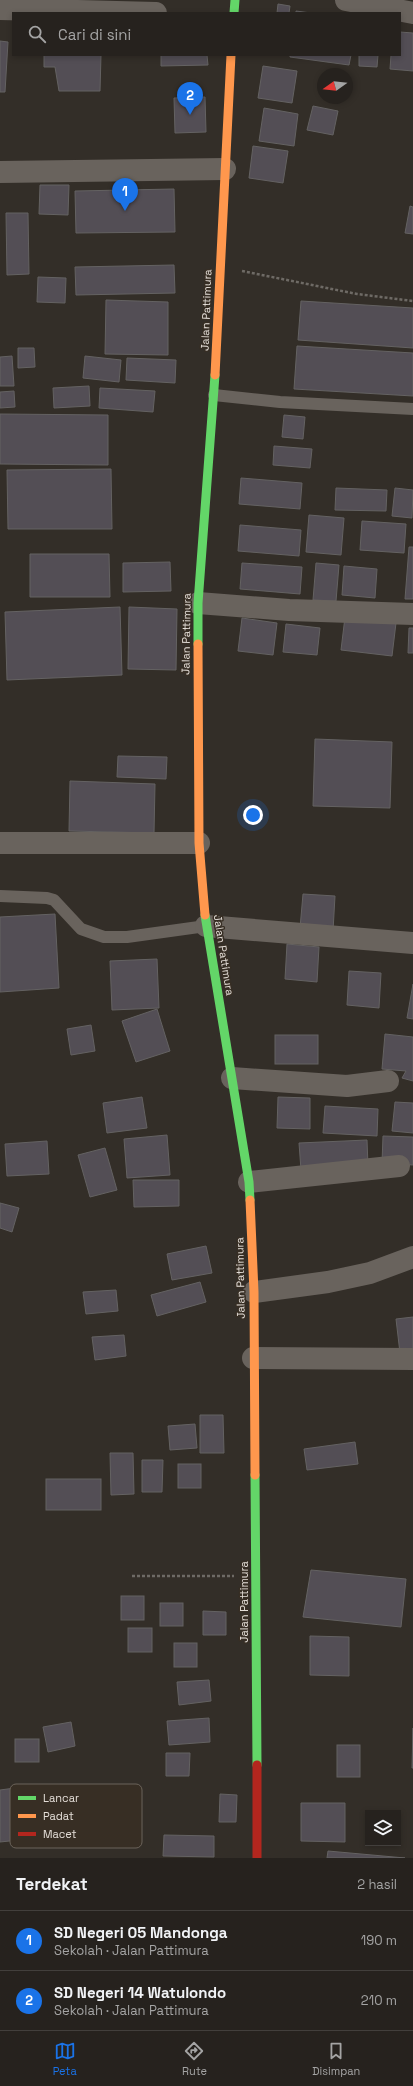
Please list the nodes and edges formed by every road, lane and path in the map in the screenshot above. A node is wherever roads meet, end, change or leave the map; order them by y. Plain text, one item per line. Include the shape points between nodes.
1 (235, 0) edge
2 (346, 0) edge
3 (0, 9) edge
4 (117, 12) edge
5 (234, 12) edge
6 (413, 13) edge
7 (232, 56) edge
8 (225, 169) junction
9 (0, 172) edge
10 (220, 267) junction
11 (413, 301) edge
12 (214, 395) junction
13 (413, 409) edge
14 (198, 603) junction
15 (413, 614) edge
16 (0, 842) edge
17 (199, 843) junction
18 (0, 896) edge
19 (206, 926) junction
20 (413, 943) edge
21 (232, 1078) junction
22 (388, 1081) dead end
23 (399, 1166) dead end
24 (249, 1182) junction
25 (413, 1257) edge
26 (254, 1292) junction
27 (253, 1358) junction
28 (413, 1359) edge
29 (132, 1576) dead end
30 (256, 1576) junction
31 (258, 1858) edge

1 - 5 highway
2 - 6 street
3 - 4 street
7 - 8 highway, Jalan Pattimura
8 - 9 street
8 - 10 highway, Jalan Pattimura
10 - 11 path via 357,294
10 - 12 highway, Jalan Pattimura
12 - 13 lane via 280,402
12 - 14 highway, Jalan Pattimura
14 - 15 street via 289,610
14 - 17 highway, Jalan Pattimura
16 - 17 street
17 - 19 highway, Jalan Pattimura
18 - 19 lane via 54,900 81,929 104,937 128,938
19 - 20 street
19 - 21 highway, Jalan Pattimura
21 - 22 street via 347,1086
21 - 24 highway, Jalan Pattimura
23 - 24 street
24 - 26 highway, Jalan Pattimura
25 - 26 street via 370,1273 328,1282
26 - 27 highway, Jalan Pattimura
27 - 28 street
27 - 30 highway, Jalan Pattimura
29 - 30 path
30 - 31 highway, Jalan Pattimura

